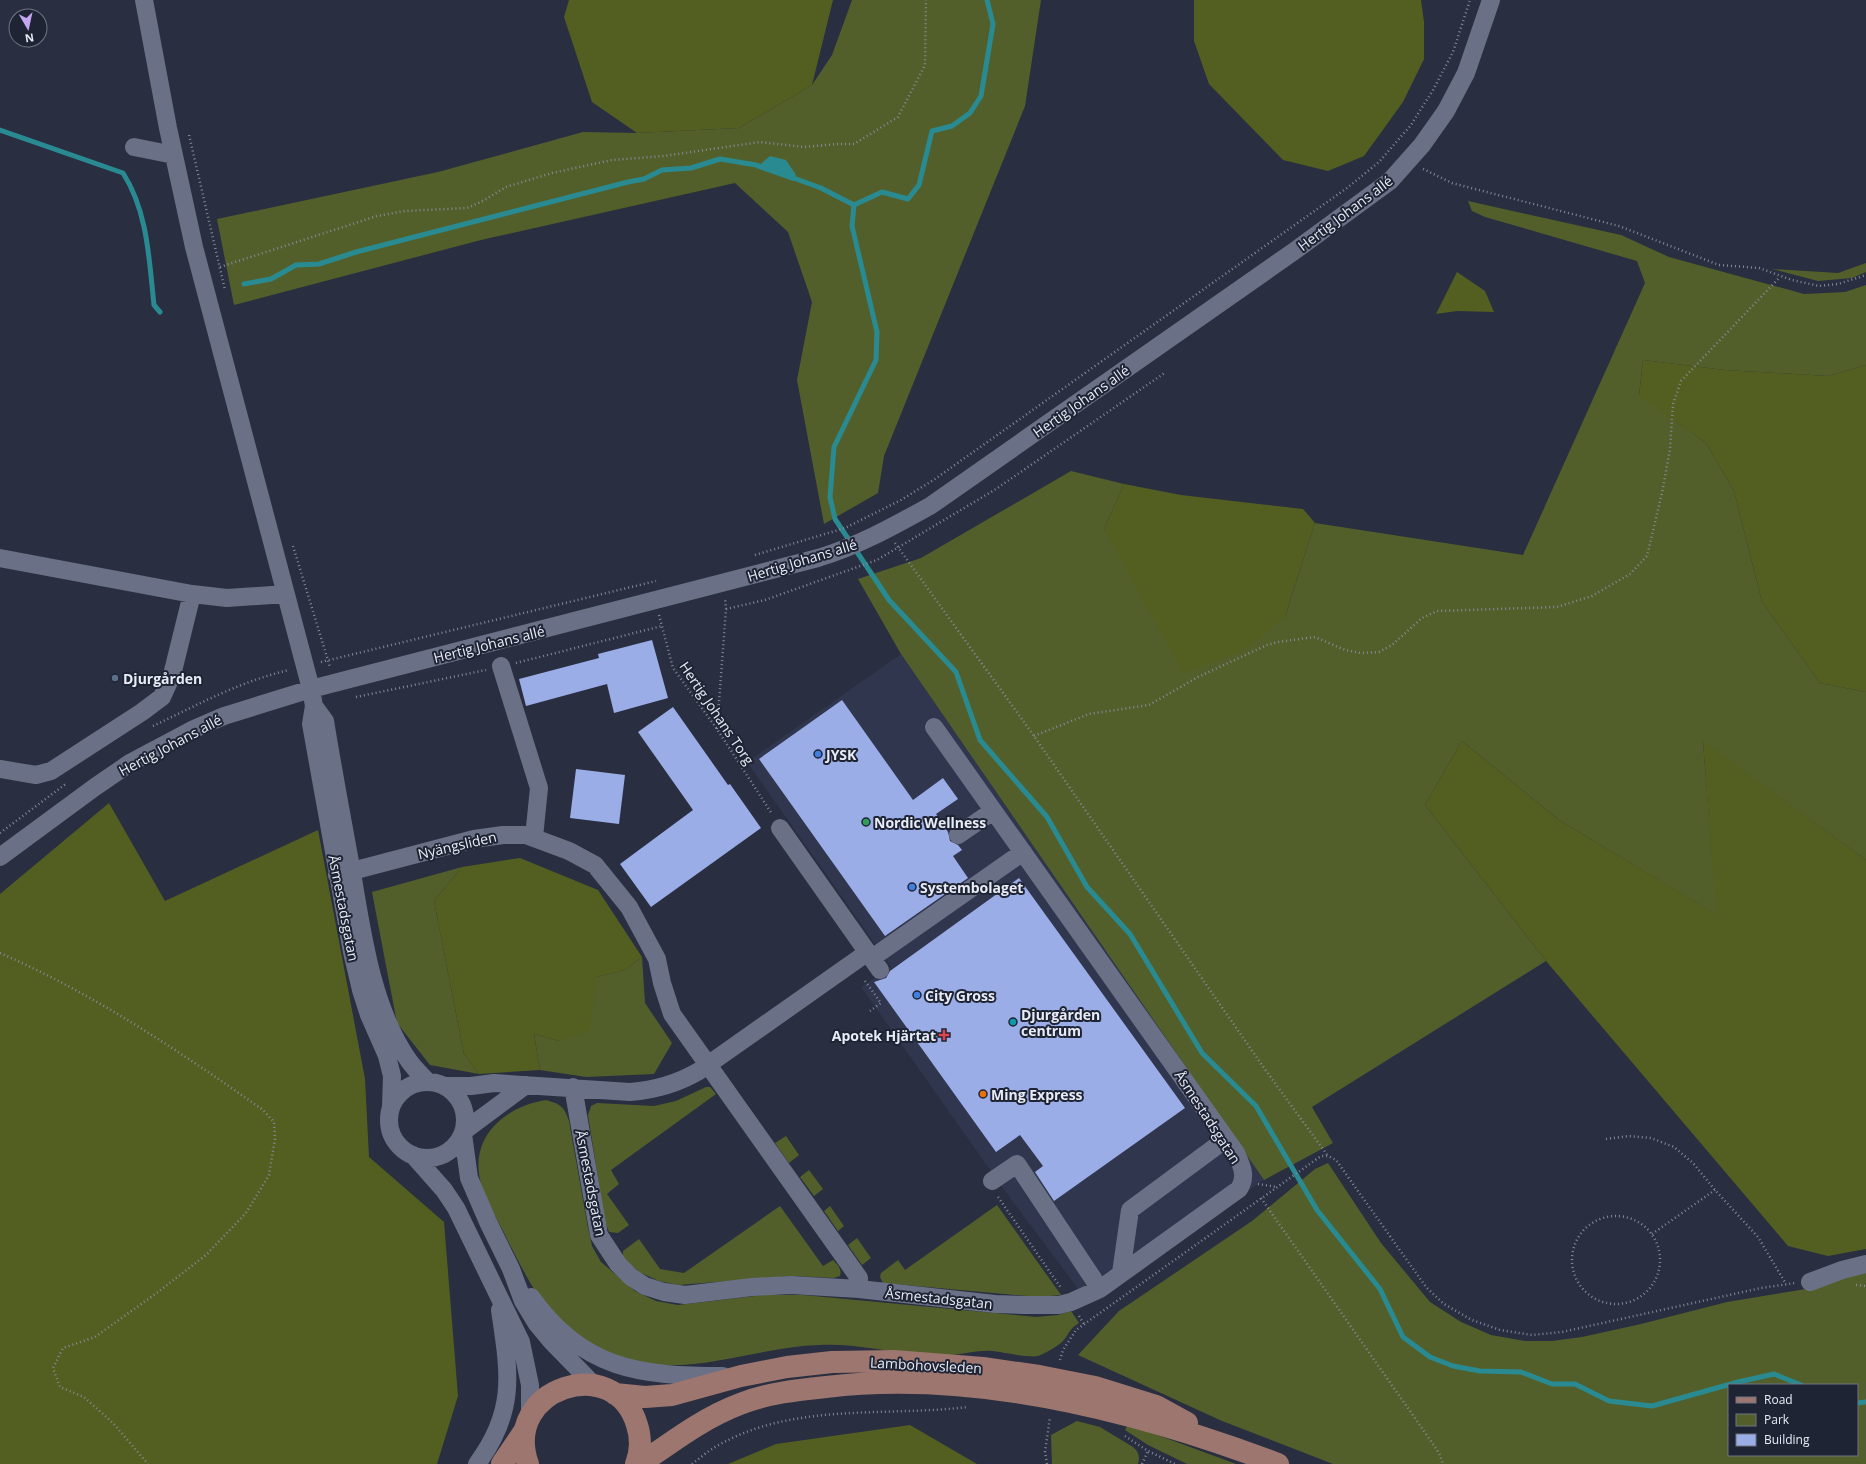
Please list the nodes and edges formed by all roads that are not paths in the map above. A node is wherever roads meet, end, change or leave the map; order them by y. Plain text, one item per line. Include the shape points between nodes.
1 (144, 0) edge
2 (1490, 0) edge
3 (134, 147) dead end
4 (174, 155) junction
5 (0, 558) edge
6 (192, 594) junction
7 (286, 594) junction
8 (501, 666) dead end
9 (313, 698) junction
10 (934, 727) dead end
11 (0, 769) edge
12 (992, 811) junction
13 (780, 828) road end
14 (958, 836) dead end
15 (534, 837) junction
16 (1023, 852) junction
17 (0, 857) edge
18 (344, 873) junction
19 (873, 960) junction
20 (709, 1065) junction
21 (427, 1081) junction
22 (526, 1085) junction
23 (446, 1086) junction
24 (573, 1087) junction
25 (391, 1106) junction
26 (463, 1132) junction
27 (1226, 1139) junction
28 (413, 1155) junction
29 (993, 1186) road end
30 (1866, 1264) edge
31 (511, 1269) junction
32 (1121, 1273) junction
33 (1810, 1282) road end
34 (859, 1289) junction
35 (1100, 1289) junction
36 (497, 1296) junction
37 (741, 1376) junction
38 (595, 1386) junction
39 (615, 1394) junction
40 (528, 1423) junction
41 (1227, 1444) junction
42 (477, 1464) edge
43 (502, 1464) edge
44 (528, 1464) edge
45 (636, 1464) edge
46 (640, 1464) edge
47 (1278, 1464) edge

1 - 4 street
2 - 9 street, Hertig Johans allé via 1466,73 1446,111 1422,145 1390,181 1280,262 930,506 878,535 830,555 656,601
3 - 4 street
4 - 7 street via 198,261
5 - 6 street
6 - 7 street via 227,598
6 - 11 street via 172,675 162,697 50,771 36,776
7 - 9 street
8 - 15 street via 539,788
9 - 17 street, Hertig Johans allé via 224,716 194,729 130,763
9 - 18 street, Åsmestadsgatan via 311,724
10 - 12 street, Åsmestadsgatan
12 - 14 street
12 - 16 street, Åsmestadsgatan
13 - 19 street
15 - 18 street, Nyängsliden via 503,835 474,839
15 - 20 street, Nyängsliden via 569,851 595,866 629,907 657,959 672,1014
16 - 19 street
16 - 27 street, Åsmestadsgatan
18 - 21 street, Åsmestadsgatan via 383,1009 405,1055
18 - 25 street, Åsmestadsgatan via 361,990 392,1076
19 - 20 street
20 - 24 street via 684,1080 647,1090 630,1092
20 - 34 street via 859,1278
21 - 23 street
21 - 25 street via 405,1088
22 - 23 street via 494,1083
22 - 24 street
22 - 26 street
23 - 26 street via 457,1095 463,1107
24 - 34 street, Åsmestadsgatan via 599,1235 618,1264 631,1277 645,1286 684,1295 791,1285
25 - 28 street via 388,1123 394,1139 399,1146
26 - 28 street via 454,1146 442,1155 427,1158
26 - 31 street via 469,1178
27 - 32 street via 1130,1210
27 - 32 street, Åsmestadsgatan via 1236,1153 1243,1172 1244,1182 1239,1189
28 - 36 street via 444,1190 456,1208
29 - 35 street via 1017,1164
30 - 33 street
31 - 37 street via 539,1309 571,1340 593,1355 636,1370 696,1376
31 - 38 street via 523,1301 537,1324
32 - 35 street, Åsmestadsgatan
34 - 35 street, Åsmestadsgatan via 1047,1306 1071,1302
36 - 40 street via 521,1342 530,1385
36 - 42 street via 506,1350 506,1403 494,1437
37 - 39 main road, Lambohovsleden via 672,1394 645,1397
37 - 41 main road, Lambohovsleden via 787,1367 840,1362 894,1361 983,1368 1095,1387 1156,1406
38 - 39 main road
38 - 40 main road via 574,1385 559,1389 540,1403
39 - 45 main road via 631,1411 639,1430 640,1448
40 - 43 main road
40 - 44 main road via 524,1442
41 - 46 main road, Lambohovsleden via 1118,1412 1064,1400 983,1388 916,1383 853,1384 785,1392 741,1404 698,1424
41 - 47 main road, Lambohovsleden

